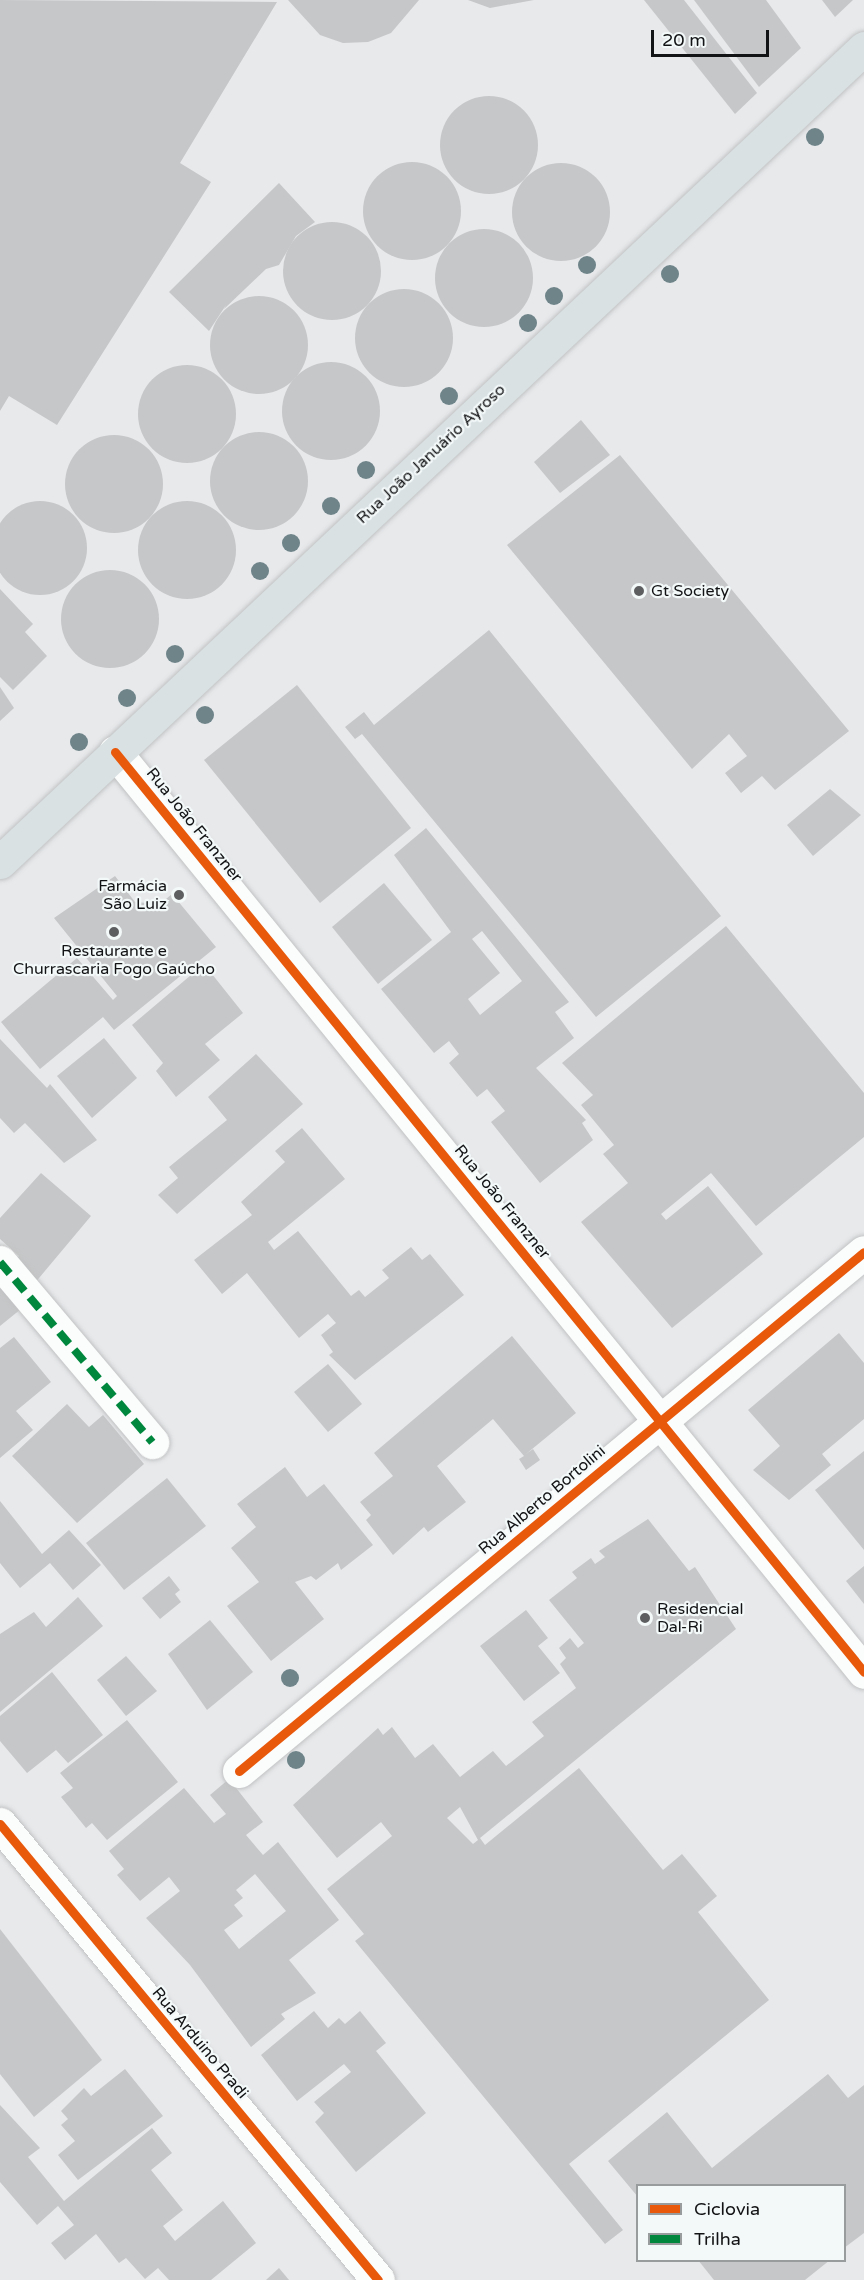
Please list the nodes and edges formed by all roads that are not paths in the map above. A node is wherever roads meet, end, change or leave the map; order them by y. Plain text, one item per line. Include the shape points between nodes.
1 (864, 48) edge
2 (115, 752) junction
3 (0, 862) edge
4 (864, 1252) edge
5 (0, 1262) edge
6 (661, 1420) junction
7 (152, 1442) dead end
8 (864, 1672) edge
9 (238, 1771) dead end
10 (0, 1824) edge
11 (378, 2280) edge

1 - 2 main road, Rua João Januário Ayroso
2 - 3 main road, Rua João Januário Ayroso
2 - 6 street, Rua João Franzner
4 - 6 street, Rua Alberto Bortolini
5 - 7 street
6 - 8 street, Rua João Franzner
6 - 9 street, Rua Alberto Bortolini
10 - 11 street, Rua Arduino Pradi

